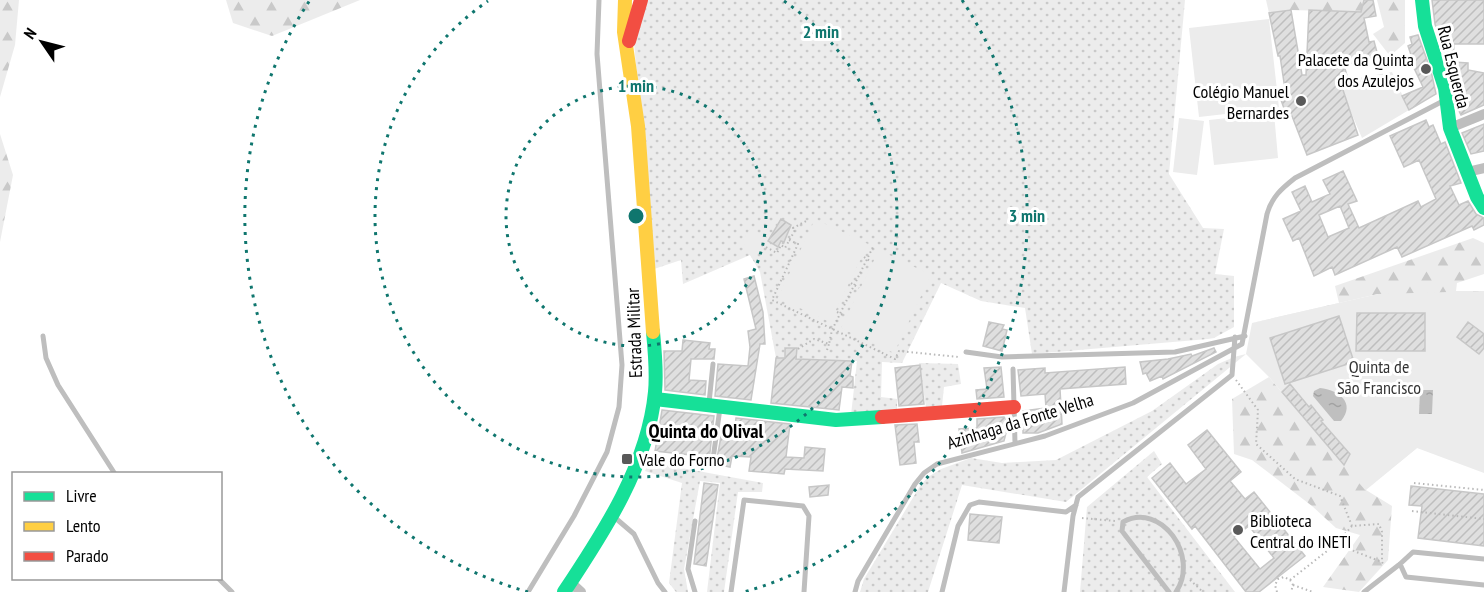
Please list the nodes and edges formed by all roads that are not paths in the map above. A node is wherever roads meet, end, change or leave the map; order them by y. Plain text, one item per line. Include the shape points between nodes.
1 (599, 0) edge
2 (625, 0) edge
3 (641, 0) edge
4 (1422, 0) edge
5 (626, 52) junction
6 (1446, 99) junction
7 (1484, 114) edge
8 (1450, 128) junction
9 (1484, 168) edge
10 (1467, 172) junction
11 (1484, 208) edge
12 (43, 336) dead end
13 (1245, 336) junction
14 (1235, 337) junction
15 (1233, 350) junction
16 (966, 352) road end
17 (713, 364) dead end
18 (1013, 369) dead end
19 (655, 399) junction
20 (714, 406) junction
21 (1014, 407) junction
22 (1015, 443) junction
23 (713, 459) dead end
24 (114, 472) edge
25 (1076, 505) junction
26 (611, 514) junction
27 (696, 521) dead end
28 (1484, 558) edge
29 (1400, 564) junction
30 (219, 580) edge
31 (1484, 585) edge
32 (567, 587) edge
33 (232, 592) edge
34 (528, 592) edge
35 (581, 592) edge
36 (665, 592) edge
37 (695, 592) edge
38 (731, 592) edge
39 (804, 592) edge
40 (855, 592) edge
41 (942, 592) edge
42 (1064, 592) edge
43 (1169, 592) edge
44 (1176, 592) edge
45 (1364, 592) edge

1 - 34 lane via 597,54 622,365 620,407 607,452
2 - 5 street, Estrada Militar via 622,14
3 - 5 street, Estrada Militar
4 - 6 street, Rua Esquerda via 1425,27
5 - 19 street, Estrada Militar via 637,123 649,265
6 - 8 street, Rua Esquerda
6 - 13 lane via 1295,178 1277,192 1267,214
7 - 8 street
8 - 10 street, Rua Esquerda
9 - 10 street
10 - 11 street, Rua Esquerda
12 - 24 lane via 46,358 58,385
13 - 14 lane
13 - 15 lane, Azinhaga da Fonte Velha
14 - 15 lane
14 - 16 lane via 1175,352 1002,357
15 - 22 lane, Azinhaga da Fonte Velha via 1133,403
15 - 25 lane via 1232,375 1078,497
17 - 20 lane
18 - 21 lane
19 - 20 street, Azinhaga da Fonte Velha
19 - 26 street, Estrada Militar via 636,463
20 - 21 street, Azinhaga da Fonte Velha via 836,420
20 - 23 lane
21 - 22 lane
22 - 40 lane, Azinhaga da Fonte Velha via 937,464 924,473
25 - 41 lane via 1066,512 979,501 970,505 958,526
25 - 42 lane
26 - 32 street, Estrada Militar
26 - 36 lane via 634,534
27 - 37 lane via 688,569
28 - 29 lane via 1413,552
29 - 31 lane via 1406,577
29 - 45 lane
30 - 33 lane
32 - 35 street
38 - 39 lane via 744,500 803,506 809,516
43 - 44 lane via 1122,531 1123,522 1136,517 1170,531 1182,550 1184,563

